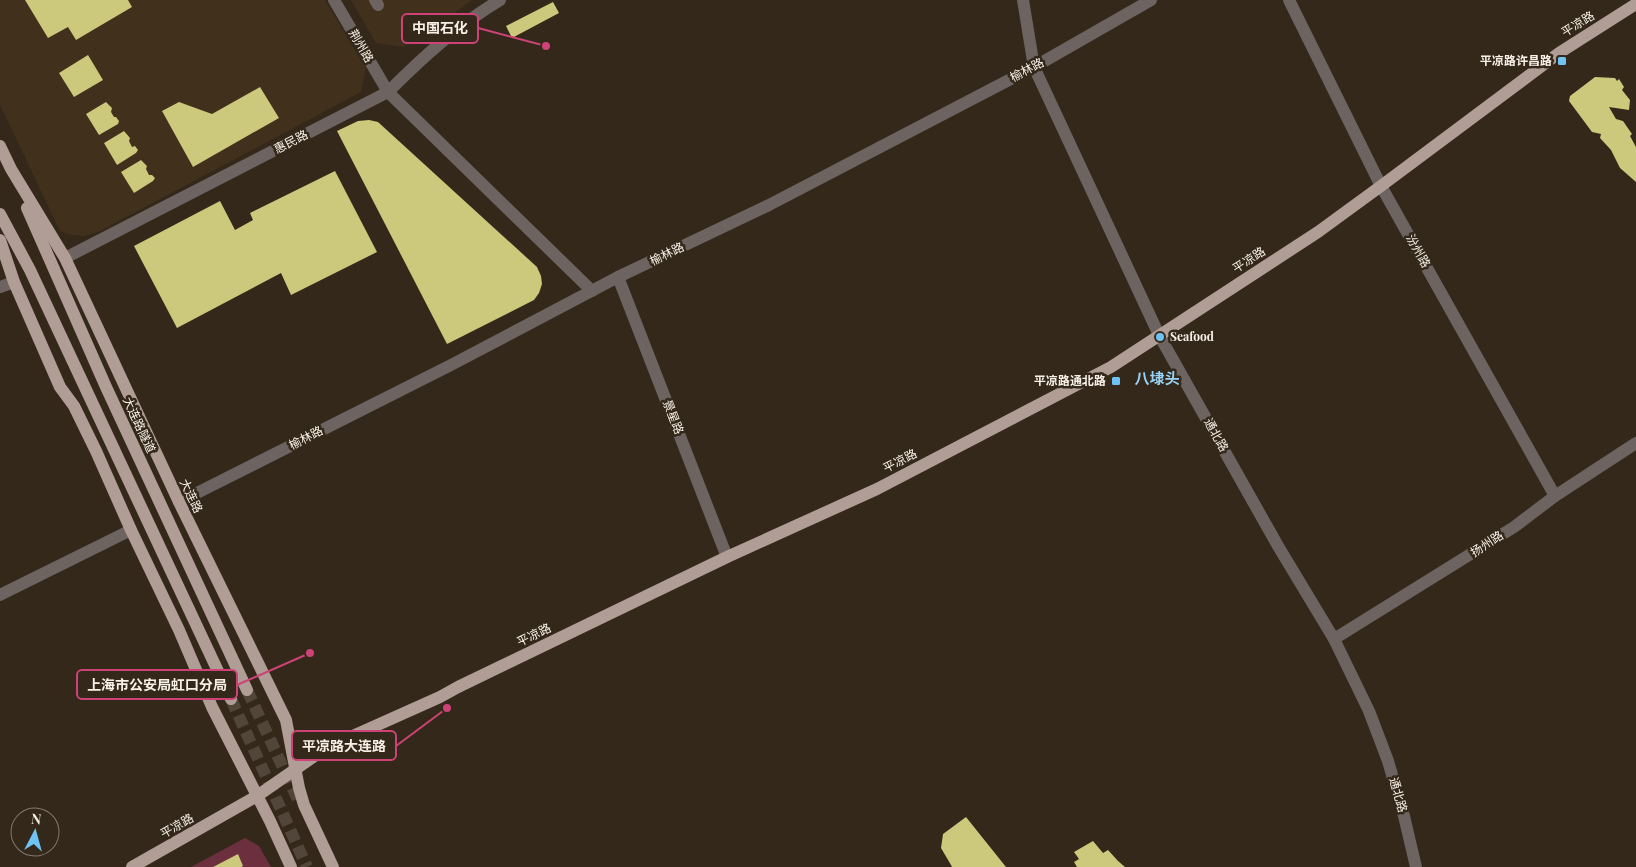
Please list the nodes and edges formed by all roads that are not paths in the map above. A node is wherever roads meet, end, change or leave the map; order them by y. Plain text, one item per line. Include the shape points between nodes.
1 (334, 0) edge
2 (500, 0) edge
3 (1023, 0) edge
4 (1151, 0) edge
5 (1289, 0) edge
6 (1636, 4) edge
7 (1034, 67) junction
8 (388, 92) junction
9 (0, 146) edge
10 (11, 169) junction
11 (1381, 186) junction
12 (0, 214) edge
13 (0, 240) edge
14 (65, 258) junction
15 (618, 277) junction
16 (14, 282) junction
17 (0, 287) edge
18 (592, 291) junction
19 (1159, 335) junction
20 (1636, 443) edge
21 (1555, 496) junction
22 (178, 502) junction
23 (131, 530) junction
24 (727, 556) junction
25 (0, 596) edge
26 (1334, 638) junction
27 (247, 690) tunnel mouth
28 (231, 699) tunnel mouth
29 (295, 769) junction
30 (257, 796) junction
31 (132, 867) edge
32 (291, 867) edge
33 (333, 867) edge
34 (1416, 867) edge

1 - 8 street, 荆州路
2 - 8 street, 惠民路 via 478,13 421,59
3 - 7 street, 通北路
4 - 7 street, 榆林路
5 - 11 street, 汾州路
6 - 11 main road, 平凉路 via 1559,53
7 - 15 street, 榆林路 via 769,205
7 - 19 street, 通北路
8 - 14 street, 惠民路
8 - 18 street
9 - 10 main road, 大连路
10 - 14 main road, 大连路
10 - 27 main road, 大连路隧道 via 106,388
11 - 19 main road, 平凉路 via 1318,232
11 - 21 street, 汾州路
12 - 28 main road via 30,270
13 - 16 main road
14 - 22 main road, 大连路
15 - 18 street, 榆林路
15 - 24 street, 景星路
16 - 17 street
16 - 23 main road via 60,386 74,406
18 - 22 street, 榆林路
19 - 24 main road, 平凉路 via 1111,367 877,489
19 - 26 street, 通北路
20 - 21 street, 扬州路
21 - 26 street, 扬州路 via 1499,536
22 - 29 main road, 大连路 via 286,720
23 - 25 street
23 - 30 main road via 212,707
24 - 29 main road, 平凉路 via 440,697 326,748
26 - 34 street, 通北路 via 1369,711 1388,761
29 - 30 main road, 平凉路
29 - 33 main road, 大连路 via 304,805
30 - 31 main road, 平凉路
30 - 32 main road

